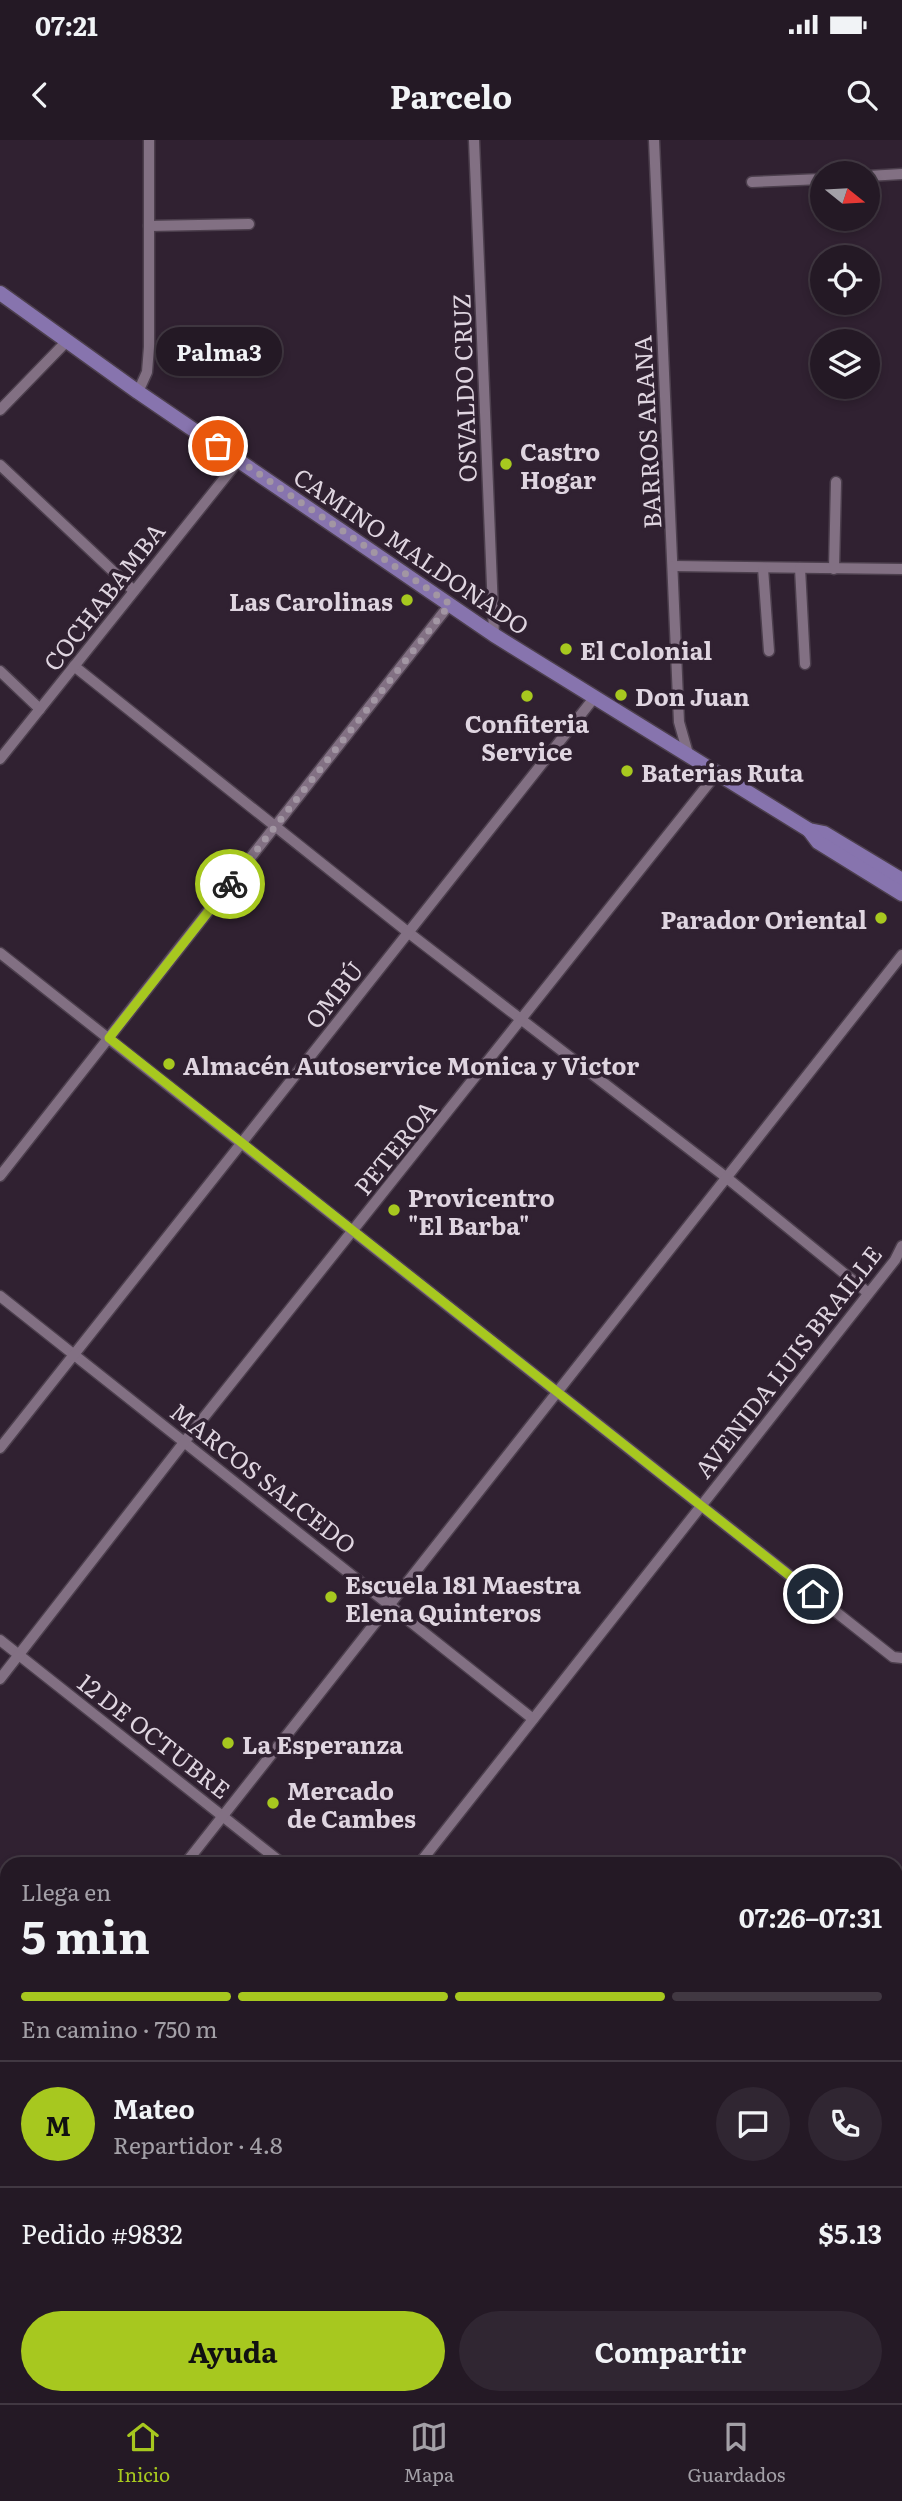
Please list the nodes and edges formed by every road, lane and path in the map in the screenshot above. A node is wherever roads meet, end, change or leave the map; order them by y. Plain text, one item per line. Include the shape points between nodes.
1 (149, 140) edge
2 (474, 140) edge
3 (654, 140) edge
4 (902, 174) edge
5 (880, 175) edge
6 (810, 179) edge
7 (752, 182) dead end
8 (249, 224) dead end
9 (149, 226) junction
10 (0, 293) edge
11 (66, 342) junction
12 (138, 392) junction
13 (0, 410) edge
14 (239, 460) junction
15 (0, 465) edge
16 (836, 482) dead end
17 (673, 566) junction
18 (763, 568) junction
19 (800, 568) junction
20 (834, 569) junction
21 (902, 569) edge
22 (133, 590) junction
23 (450, 604) junction
24 (494, 635) junction
25 (769, 651) dead end
26 (805, 664) dead end
27 (74, 666) junction
28 (0, 671) edge
29 (594, 698) junction
30 (40, 709) junction
31 (679, 722) junction
32 (655, 736) junction
33 (689, 757) junction
34 (0, 759) edge
35 (717, 773) junction
36 (275, 827) junction
37 (809, 830) junction
38 (902, 880) edge
39 (902, 894) edge
40 (409, 933) junction
41 (0, 953) edge
42 (902, 955) edge
43 (522, 1020) junction
44 (109, 1038) junction
45 (242, 1142) junction
46 (0, 1176) edge
47 (727, 1178) junction
48 (354, 1231) junction
49 (902, 1246) edge
50 (867, 1293) junction
51 (0, 1296) edge
52 (74, 1354) junction
53 (557, 1389) junction
54 (185, 1441) junction
55 (0, 1448) edge
56 (701, 1505) junction
57 (390, 1604) junction
58 (0, 1640) edge
59 (19, 1655) junction
60 (902, 1658) edge
61 (0, 1679) edge
62 (533, 1719) junction
63 (223, 1816) junction
64 (191, 1857) edge
65 (274, 1857) edge
66 (425, 1857) edge

1 - 9 street
2 - 24 street, OSVALDO CRUZ
3 - 17 street, BARROS ARANA
4 - 5 street
6 - 7 street
8 - 9 street
9 - 12 street via 149,347 147,372
10 - 11 main road, CAMINO MALDONADO
11 - 12 main road, CAMINO MALDONADO
11 - 13 street
12 - 14 main road, CAMINO MALDONADO
14 - 22 street, COCHABAMBA
14 - 23 main road, CAMINO MALDONADO
15 - 22 street
16 - 20 street
17 - 18 street
17 - 31 street, BARROS ARANA
18 - 19 street
18 - 25 street
19 - 20 street
19 - 26 street
20 - 21 street
22 - 27 street, COCHABAMBA
23 - 24 main road, CAMINO MALDONADO
23 - 36 street
24 - 29 main road, CAMINO MALDONADO
27 - 30 street, COCHABAMBA
27 - 36 street
28 - 30 street
29 - 32 main road, CAMINO MALDONADO
29 - 40 street, OMBÚ
30 - 34 street, COCHABAMBA
31 - 32 street via 668,734
31 - 33 street, BARROS ARANA
32 - 33 main road, CAMINO MALDONADO
33 - 35 main road, CAMINO MALDONADO
35 - 37 main road, CAMINO MALDONADO
35 - 43 street, PETEROA
36 - 40 street
36 - 44 street
37 - 38 main road, CAMINO MALDONADO via 824,833
37 - 39 main road, CAMINO MALDONADO via 818,842
40 - 43 street
40 - 45 street, OMBÚ
41 - 44 street
42 - 47 street
43 - 47 street
43 - 48 street, PETEROA
44 - 45 street
44 - 46 street
45 - 48 street
45 - 52 street, OMBÚ
47 - 50 street
47 - 53 street
48 - 53 street
48 - 54 street, PETEROA
49 - 50 street, AVENIDA LUIS BRAILLE
50 - 56 street, AVENIDA LUIS BRAILLE
51 - 52 street, MARCOS SALCEDO
52 - 54 street, MARCOS SALCEDO
52 - 55 street, OMBÚ
53 - 56 street
53 - 57 street
54 - 57 street, MARCOS SALCEDO
54 - 59 street, PETEROA
56 - 60 street via 893,1657
56 - 62 street, AVENIDA LUIS BRAILLE
57 - 62 street, MARCOS SALCEDO
57 - 63 street
58 - 59 street, 12 DE OCTUBRE
59 - 61 street, PETEROA
59 - 63 street, 12 DE OCTUBRE
62 - 66 street, AVENIDA LUIS BRAILLE
63 - 64 street
63 - 65 street, 12 DE OCTUBRE

